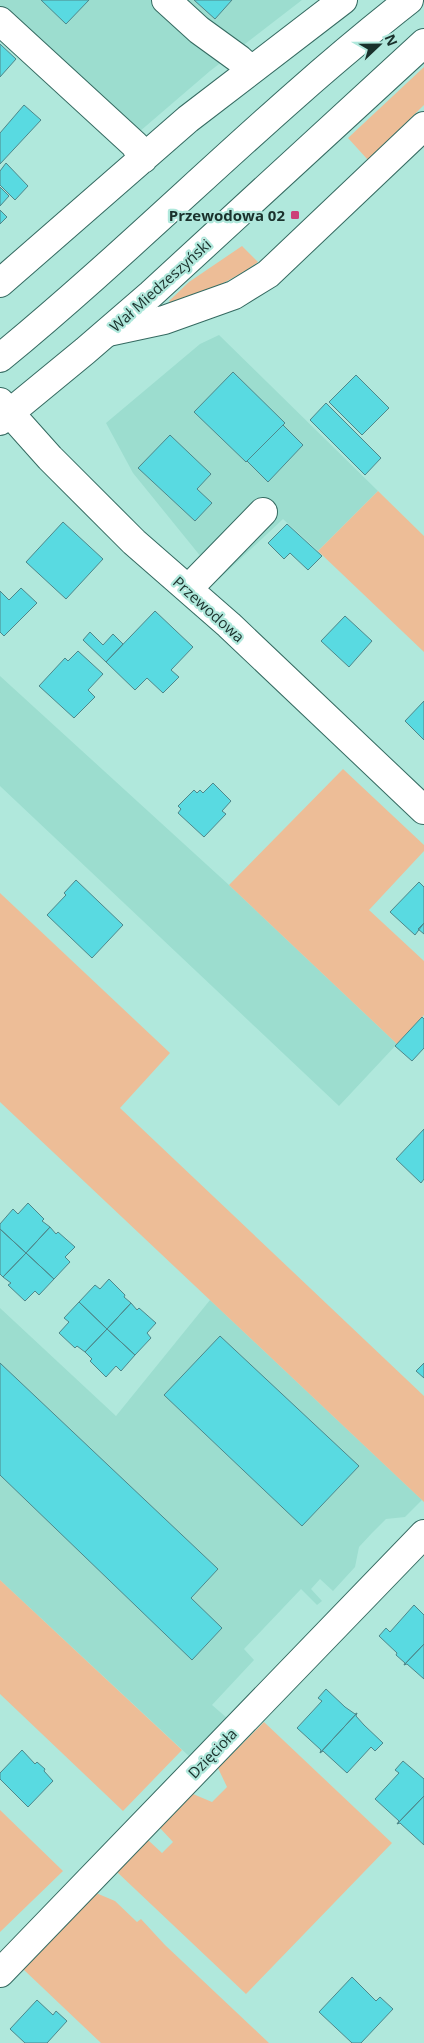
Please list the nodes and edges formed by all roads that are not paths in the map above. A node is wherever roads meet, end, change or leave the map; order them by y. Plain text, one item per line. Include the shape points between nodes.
1 (166, 0) edge
2 (343, 0) edge
3 (409, 0) edge
4 (0, 21) edge
5 (424, 42) edge
6 (251, 70) junction
7 (424, 126) edge
8 (143, 159) junction
9 (0, 283) edge
10 (108, 332) junction
11 (0, 358) edge
12 (3, 412) edge
13 (263, 512) dead end
14 (188, 589) junction
15 (424, 810) edge
16 (424, 1534) edge
17 (0, 1973) edge

1 - 6 street
2 - 6 street
3 - 11 street via 328,65 148,230
4 - 8 street via 135,145
5 - 10 street, Wał Miedzeszyński
6 - 8 street
7 - 10 street via 268,274 234,295 164,320
8 - 9 street
10 - 12 street, Wał Miedzeszyński
12 - 14 street, Przewodowa via 134,542
13 - 14 street
14 - 15 street, Przewodowa
16 - 17 street, Dzięcioła

